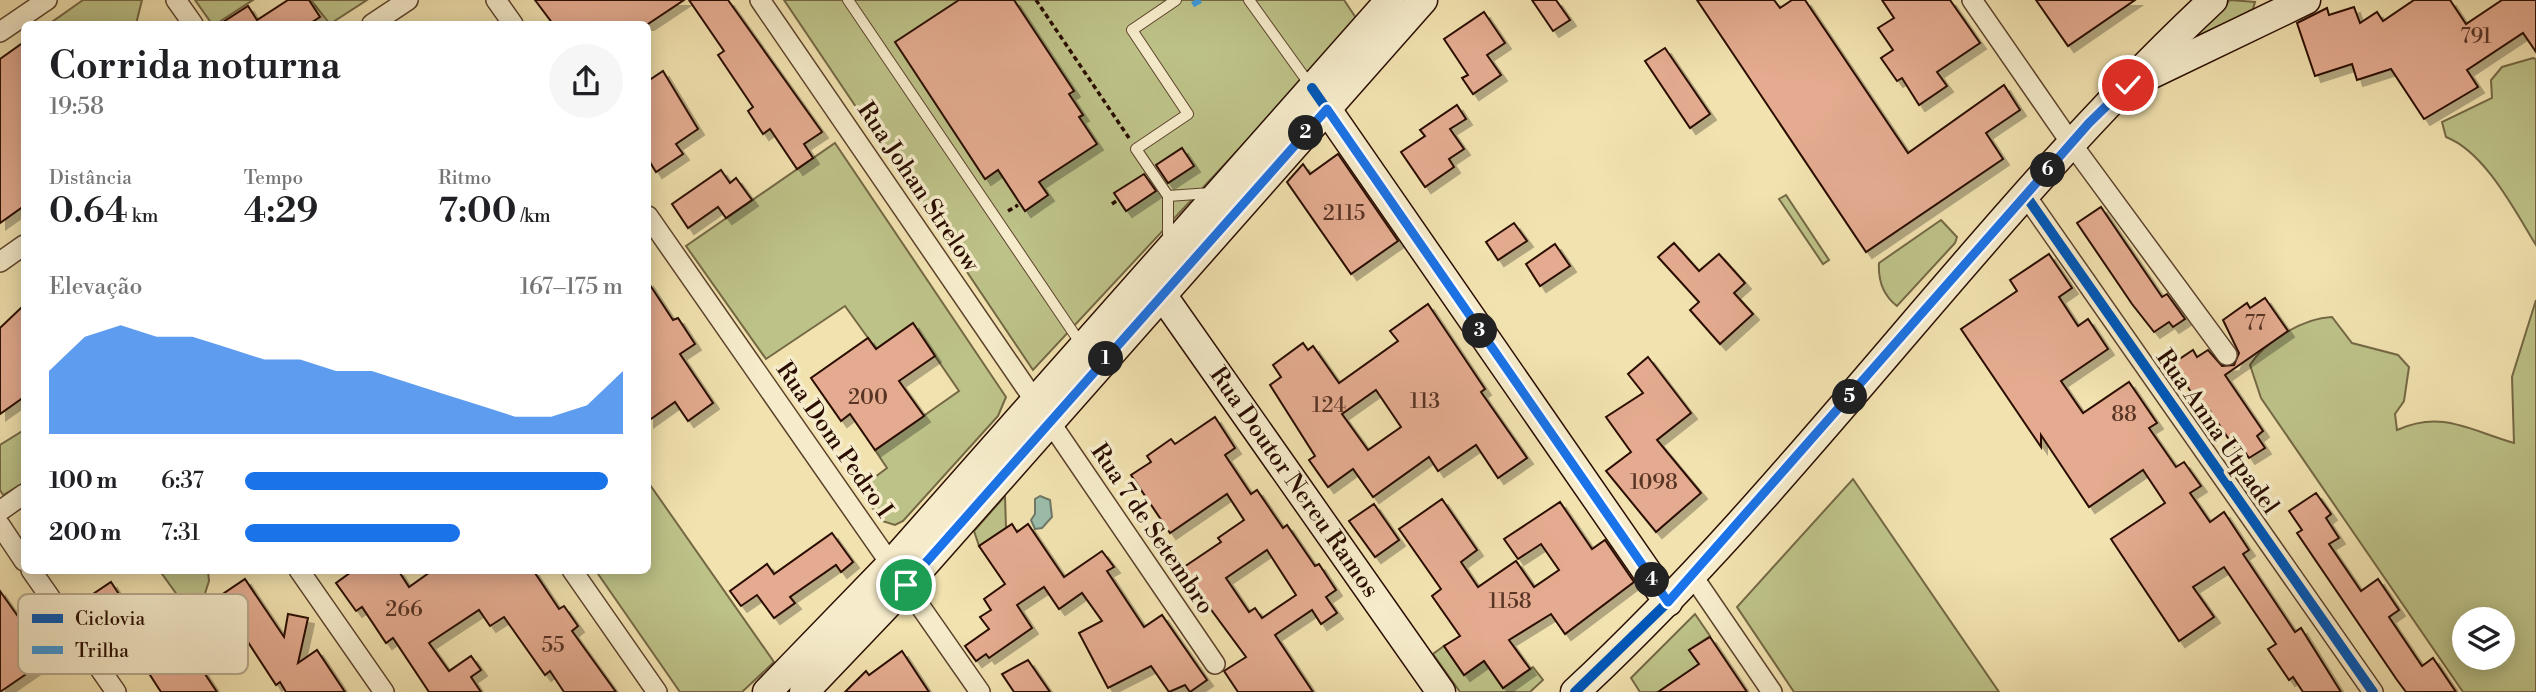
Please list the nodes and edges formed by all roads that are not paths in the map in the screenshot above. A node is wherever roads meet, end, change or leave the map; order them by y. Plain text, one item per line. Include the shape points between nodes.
1 (47, 0) edge
2 (176, 0) edge
3 (408, 0) edge
4 (496, 0) edge
5 (760, 0) edge
6 (848, 0) edge
7 (1176, 0) edge
8 (1249, 0) edge
9 (1390, 0) edge
10 (1423, 0) edge
11 (1972, 0) edge
12 (2213, 0) edge
13 (2306, 0) edge
14 (2271, 4) edge
15 (191, 21) edge
16 (376, 21) edge
17 (511, 21) edge
18 (0, 32) edge
19 (2128, 85) junction
20 (1320, 99) junction
21 (2071, 143) junction
22 (1222, 190) junction
23 (1168, 196) junction
24 (2026, 196) junction
25 (651, 220) edge
26 (21, 247) edge
27 (1167, 252) junction
28 (0, 262) edge
29 (1155, 284) junction
30 (2227, 355) dead end
31 (1091, 357) junction
32 (1042, 412) junction
33 (21, 496) edge
34 (0, 511) edge
35 (0, 525) edge
36 (21, 556) edge
37 (35, 574) edge
38 (302, 574) edge
39 (575, 574) edge
40 (898, 575) junction
41 (1692, 575) junction
42 (49, 594) edge
43 (1668, 602) junction
44 (1215, 664) dead end
45 (104, 674) edge
46 (116, 692) edge
47 (384, 692) edge
48 (657, 692) edge
49 (767, 692) edge
50 (804, 692) edge
51 (980, 692) edge
52 (1441, 692) edge
53 (1575, 692) edge
54 (1772, 692) edge
55 (2373, 692) edge

1 - 18 street
2 - 15 street
3 - 16 street
4 - 17 street
5 - 32 street, Rua Johan Strelow
6 - 31 lane
7 - 23 lane via 1132,30 1188,114 1141,146
8 - 20 lane
9 - 20 main road
10 - 20 main road
11 - 21 street
12 - 19 main road
13 - 14 main road
14 - 19 main road
19 - 21 main road
20 - 22 main road
20 - 29 main road
20 - 43 main road
21 - 24 main road
21 - 30 street
22 - 23 lane
22 - 27 main road
23 - 27 lane
24 - 41 main road
24 - 55 street, Rua Anna Utpadel
25 - 40 street, Rua Dom Pedro I
26 - 28 street
27 - 29 main road
29 - 31 main road
29 - 52 main road, Rua Doutor Nereu Ramos
31 - 32 main road
32 - 40 main road
32 - 44 street, Rua 7 de Setembro
33 - 34 street
35 - 36 street
37 - 42 street
38 - 47 street
39 - 48 street
40 - 49 main road
40 - 50 main road
40 - 51 street, Rua Dom Pedro I
41 - 43 main road
41 - 54 street
43 - 53 main road
45 - 46 street

